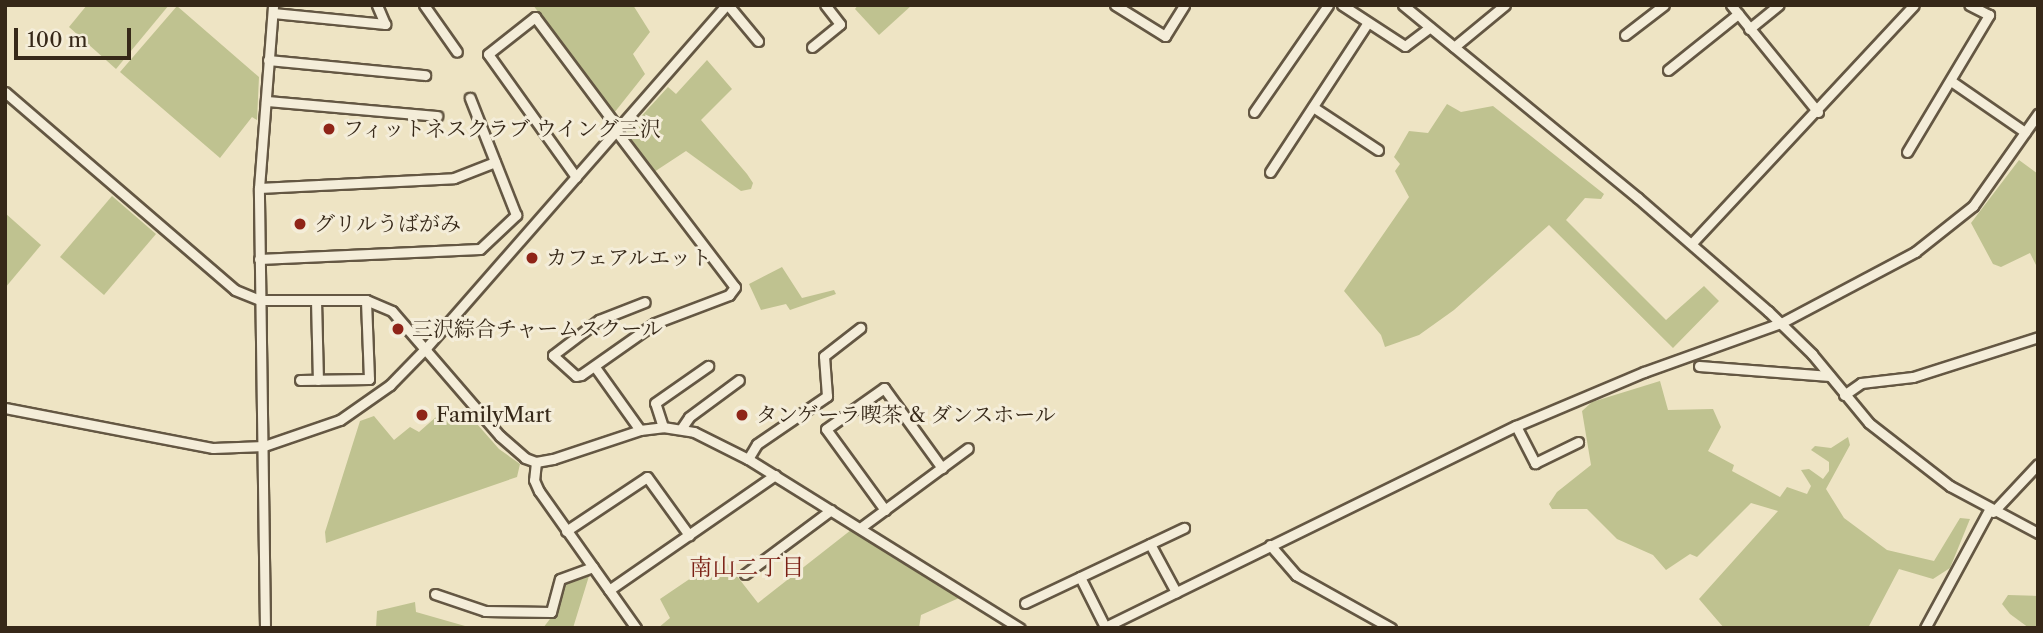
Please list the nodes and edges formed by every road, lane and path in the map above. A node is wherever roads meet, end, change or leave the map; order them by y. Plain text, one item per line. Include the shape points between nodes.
1 (377, 5) edge
2 (424, 5) edge
3 (726, 5) edge
4 (825, 5) edge
5 (1115, 5) edge
6 (1184, 5) edge
7 (1328, 5) edge
8 (1342, 5) edge
9 (1403, 5) edge
10 (1504, 5) edge
11 (1664, 5) edge
12 (1731, 5) edge
13 (1780, 5) edge
14 (1914, 5) edge
15 (1969, 5) edge
16 (273, 9) edge
17 (1738, 14) junction
18 (1367, 24) junction
19 (1430, 27) junction
20 (1749, 29) junction
21 (1625, 35) dead end
22 (758, 41) dead end
23 (812, 47) dead end
24 (1454, 47) junction
25 (457, 52) dead end
26 (268, 60) junction
27 (1668, 70) dead end
28 (425, 75) dead end
29 (1951, 80) junction
30 (5, 92) edge
31 (470, 98) dead end
32 (266, 101) junction
33 (1313, 107) junction
34 (1818, 111) junction
35 (1254, 112) dead end
36 (2038, 114) edge
37 (437, 116) dead end
38 (617, 129) junction
39 (2025, 132) junction
40 (1378, 150) dead end
41 (1907, 152) dead end
42 (495, 162) junction
43 (1270, 173) dead end
44 (576, 177) junction
45 (259, 188) junction
46 (1692, 243) junction
47 (259, 259) junction
48 (260, 300) junction
49 (316, 300) junction
50 (366, 300) junction
51 (645, 302) dead end
52 (1781, 323) junction
53 (860, 328) dead end
54 (2038, 337) edge
55 (426, 348) junction
56 (708, 366) dead end
57 (1699, 366) dead end
58 (595, 367) junction
59 (1830, 376) junction
60 (300, 380) dead end
61 (318, 380) junction
62 (739, 380) dead end
63 (1844, 395) junction
64 (5, 408) edge
65 (1516, 426) junction
66 (663, 427) junction
67 (681, 429) junction
68 (640, 430) junction
69 (1578, 442) dead end
70 (264, 446) junction
71 (968, 448) dead end
72 (748, 459) junction
73 (536, 462) junction
74 (2038, 464) edge
75 (942, 468) junction
76 (775, 475) junction
77 (831, 510) junction
78 (885, 510) junction
79 (1991, 511) junction
80 (860, 528) junction
81 (1184, 528) dead end
82 (566, 531) junction
83 (2038, 533) edge
84 (689, 535) junction
85 (1150, 544) junction
86 (1270, 545) junction
87 (593, 568) junction
88 (745, 574) dead end
89 (1080, 577) junction
90 (609, 590) junction
91 (1176, 592) junction
92 (435, 594) dead end
93 (1026, 603) dead end
94 (1104, 627) edge
95 (265, 628) edge
96 (636, 628) edge
97 (1020, 628) edge
98 (1391, 628) edge
99 (1925, 628) edge

1 - 16 street via 385,24
2 - 25 street
3 - 22 street
3 - 38 street
4 - 23 street via 840,24
5 - 6 street via 1165,36
7 - 35 street
8 - 18 street
9 - 19 street
10 - 24 street
11 - 21 street
12 - 17 street
13 - 20 street
14 - 34 street
15 - 29 street via 1989,15
16 - 26 street
17 - 20 street
17 - 27 street
18 - 19 street via 1405,46
18 - 33 street
19 - 24 street
20 - 34 street
24 - 46 street
26 - 28 street
26 - 32 street
29 - 39 street
29 - 41 street
30 - 48 street via 225,282
31 - 42 street
32 - 37 street
32 - 45 street
33 - 40 street
33 - 43 street
34 - 46 street
36 - 39 street
38 - 44 street
38 - 44 street via 535,17 488,54
38 - 58 street via 735,287 729,295 656,323
39 - 52 street via 1973,206 1936,239
42 - 45 street via 454,178
42 - 47 street via 516,215 480,249
44 - 55 street
45 - 47 street
46 - 52 street
47 - 48 street
48 - 49 street
48 - 70 street
49 - 50 street
49 - 61 street
50 - 55 street via 392,311
50 - 61 street via 369,379
51 - 58 street via 598,320 553,355 576,376
52 - 59 street
52 - 65 street via 1644,372
53 - 72 street via 824,356 827,396 757,444
54 - 63 street via 1913,377 1861,383
55 - 70 street via 357,411 320,429
55 - 73 street via 500,436
56 - 66 street via 655,403
57 - 59 street
58 - 68 street
59 - 63 street
60 - 61 street
62 - 67 street via 689,416
63 - 79 street via 1888,439
64 - 70 street via 186,445
65 - 69 street via 1535,463
65 - 86 street
66 - 67 street
66 - 68 street
67 - 72 street
68 - 73 street
70 - 95 street
71 - 75 street
72 - 76 street
73 - 82 street via 534,480
74 - 79 street
75 - 78 street
75 - 78 street via 884,388 826,429
76 - 77 street
76 - 84 street
77 - 80 street
77 - 88 street
78 - 80 street
79 - 83 street
79 - 99 street
80 - 97 street
81 - 85 street
82 - 84 street via 647,477
82 - 87 street
84 - 90 street
85 - 89 street
85 - 91 street
86 - 91 street
86 - 98 street via 1296,575
87 - 90 street
87 - 92 street via 560,579 551,612 485,611
89 - 93 street
89 - 94 street
90 - 96 street
91 - 94 street

